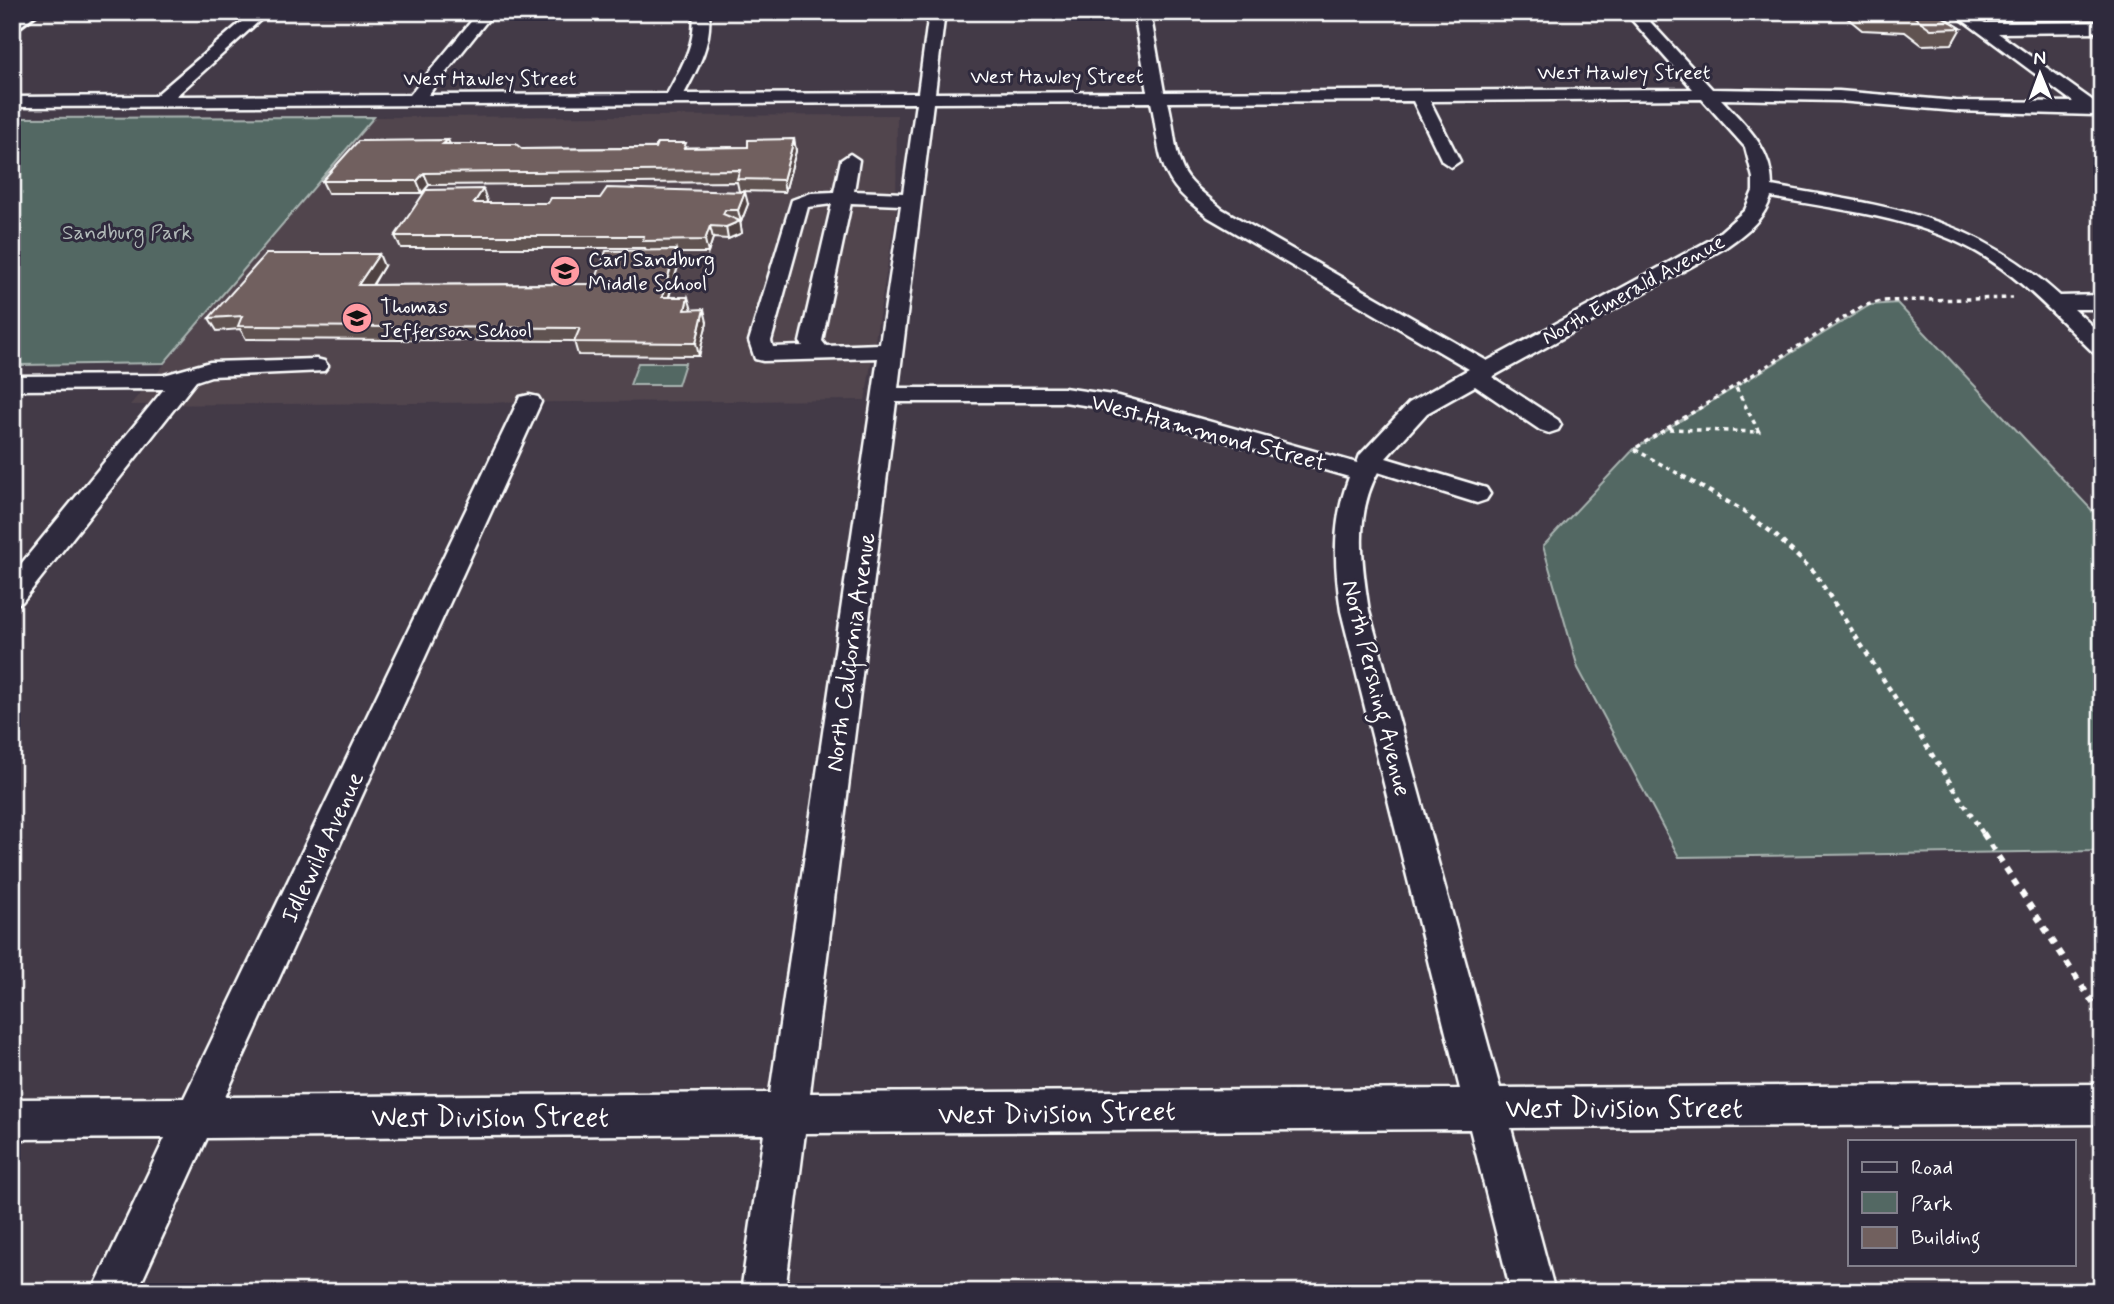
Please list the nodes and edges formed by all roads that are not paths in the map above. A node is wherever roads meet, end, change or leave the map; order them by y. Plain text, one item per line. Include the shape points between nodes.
1 (29, 12) edge
2 (262, 12) edge
3 (487, 12) edge
4 (701, 12) edge
5 (937, 12) edge
6 (1142, 12) edge
7 (1632, 12) edge
8 (1959, 12) edge
9 (12, 23) edge
10 (2102, 27) edge
11 (1981, 28) junction
12 (1708, 94) junction
13 (1419, 96) junction
14 (1160, 98) junction
15 (926, 99) junction
16 (673, 100) junction
17 (414, 101) junction
18 (12, 102) edge
19 (159, 102) junction
20 (2099, 110) edge
21 (850, 160) dead end
22 (1451, 161) dead end
23 (1763, 190) junction
24 (843, 197) junction
25 (912, 199) junction
26 (2102, 302) edge
27 (2053, 303) junction
28 (2102, 348) edge
29 (891, 351) junction
30 (820, 353) junction
31 (316, 366) dead end
32 (1480, 372) junction
33 (187, 376) junction
34 (12, 383) edge
35 (885, 395) junction
36 (529, 402) dead end
37 (1549, 425) dead end
38 (1366, 467) junction
39 (1477, 494) dead end
40 (12, 595) edge
41 (2102, 1104) edge
42 (1485, 1108) junction
43 (786, 1114) junction
44 (195, 1117) junction
45 (12, 1119) edge
46 (114, 1292) edge
47 (763, 1292) edge
48 (1533, 1292) edge

1 - 9 main road
2 - 19 street
3 - 17 street
4 - 16 street via 703,27 695,54
5 - 15 street, North California Avenue
6 - 14 street via 1154,87
7 - 12 street
8 - 11 street
10 - 11 street
11 - 20 street
12 - 13 street, West Hawley Street
12 - 20 street, West Hawley Street
12 - 23 street via 1754,146 1764,170
13 - 14 street, West Hawley Street
13 - 22 street
14 - 15 street, West Hawley Street
14 - 32 street via 1169,153 1181,181 1215,212
15 - 16 street, West Hawley Street
15 - 25 street, North California Avenue
16 - 17 street, West Hawley Street
17 - 19 street, West Hawley Street
18 - 19 street, West Hawley Street
21 - 24 street
23 - 27 street via 1907,219 1952,233 1984,247
23 - 32 street, North Emerald Avenue via 1757,210 1719,243
24 - 25 street
24 - 30 street via 811,342
24 - 30 street via 811,198 799,204 760,341 763,354
25 - 29 street, North California Avenue
26 - 27 street
27 - 28 street
29 - 30 street
29 - 35 street, North California Avenue
31 - 33 street via 211,369
32 - 37 street
32 - 38 street, North Pershing Avenue via 1418,408 1388,435
33 - 34 street via 165,382
33 - 40 street
35 - 38 street, West Hammond Street via 1064,395 1119,403
35 - 43 street, North California Avenue
36 - 44 street, Idlewild Avenue
38 - 39 street, West Hammond Street
38 - 42 street, North Pershing Avenue via 1352,498 1347,564 1353,600
41 - 42 street, West Division Street
42 - 43 street, West Division Street
42 - 48 street, North Pershing Avenue
43 - 44 street, West Division Street
43 - 47 street, North California Avenue
44 - 45 street, West Division Street
44 - 46 street, Idlewild Avenue

